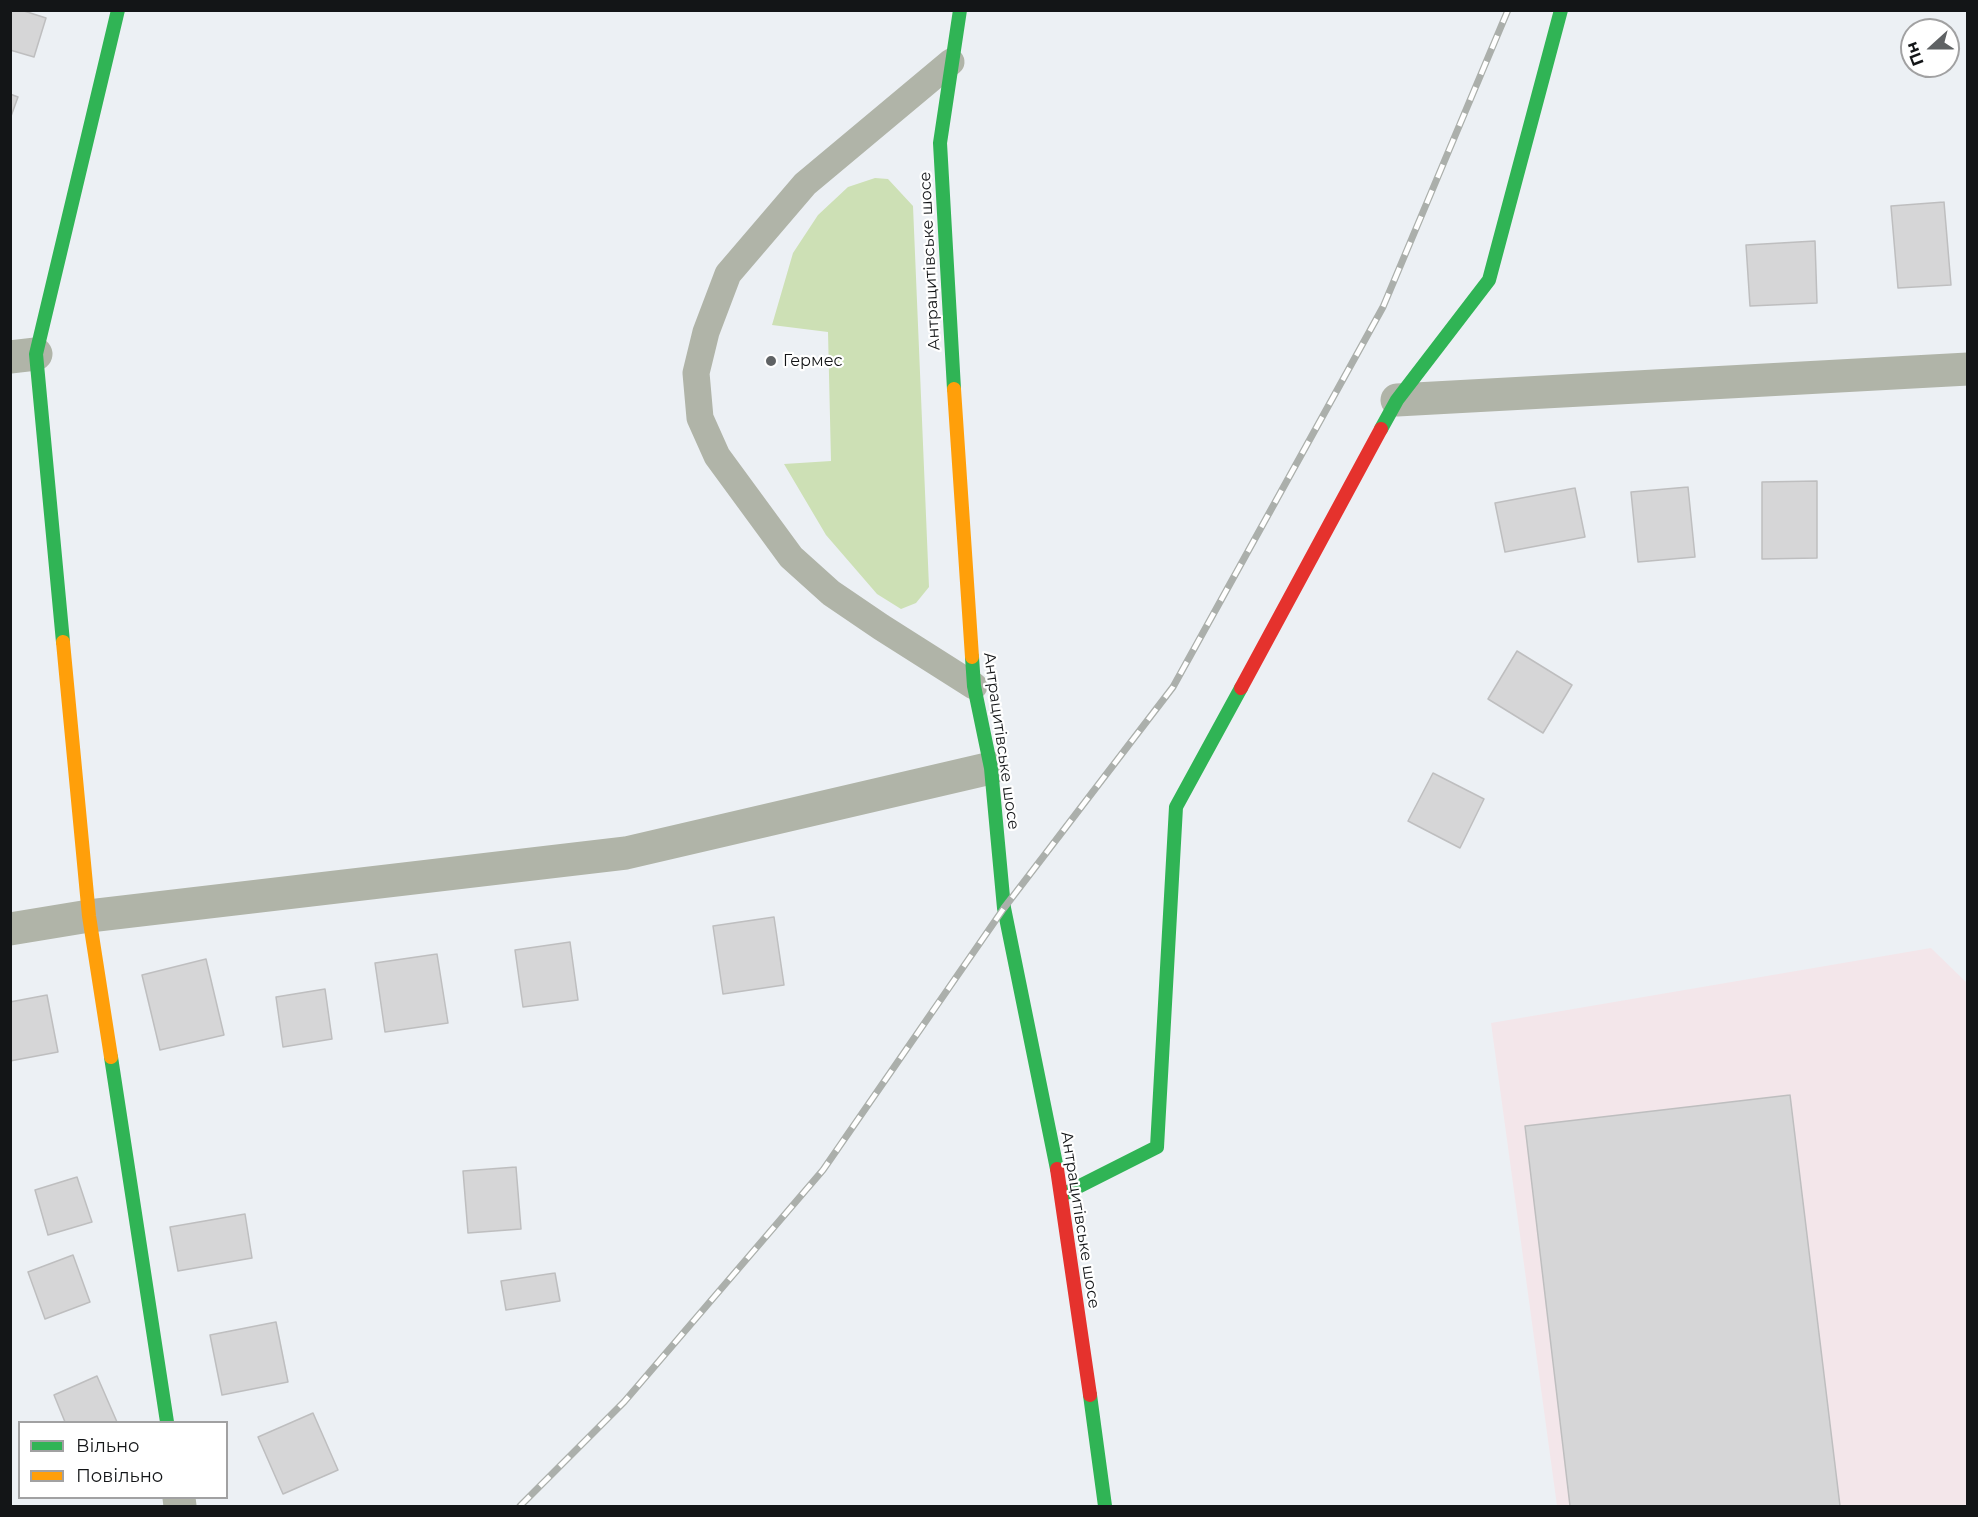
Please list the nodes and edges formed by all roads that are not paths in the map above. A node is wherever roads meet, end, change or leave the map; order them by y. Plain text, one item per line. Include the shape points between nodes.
1 (118, 10) edge
2 (960, 10) edge
3 (1561, 10) edge
4 (951, 62) junction
5 (23, 356) edge
6 (1968, 369) edge
7 (1397, 400) junction
8 (974, 686) junction
9 (991, 768) junction
10 (89, 916) junction
11 (10, 929) edge
12 (1062, 1195) junction
13 (167, 1421) edge
14 (1105, 1506) edge

1 - 5 street
2 - 4 street, Антрацитівське шосе
3 - 7 street via 1489,280
4 - 8 street, Антрацитівське шосе via 940,143
4 - 8 lane via 805,184 728,274 706,332 696,373 700,418 717,456 791,557 831,593
5 - 10 street
6 - 7 street
7 - 12 street via 1176,807 1157,1147
8 - 9 street, Антрацитівське шосе
9 - 10 street via 626,853
9 - 12 street, Антрацитівське шосе via 1004,908
10 - 11 street
10 - 13 street
12 - 14 street, Антрацитівське шосе

